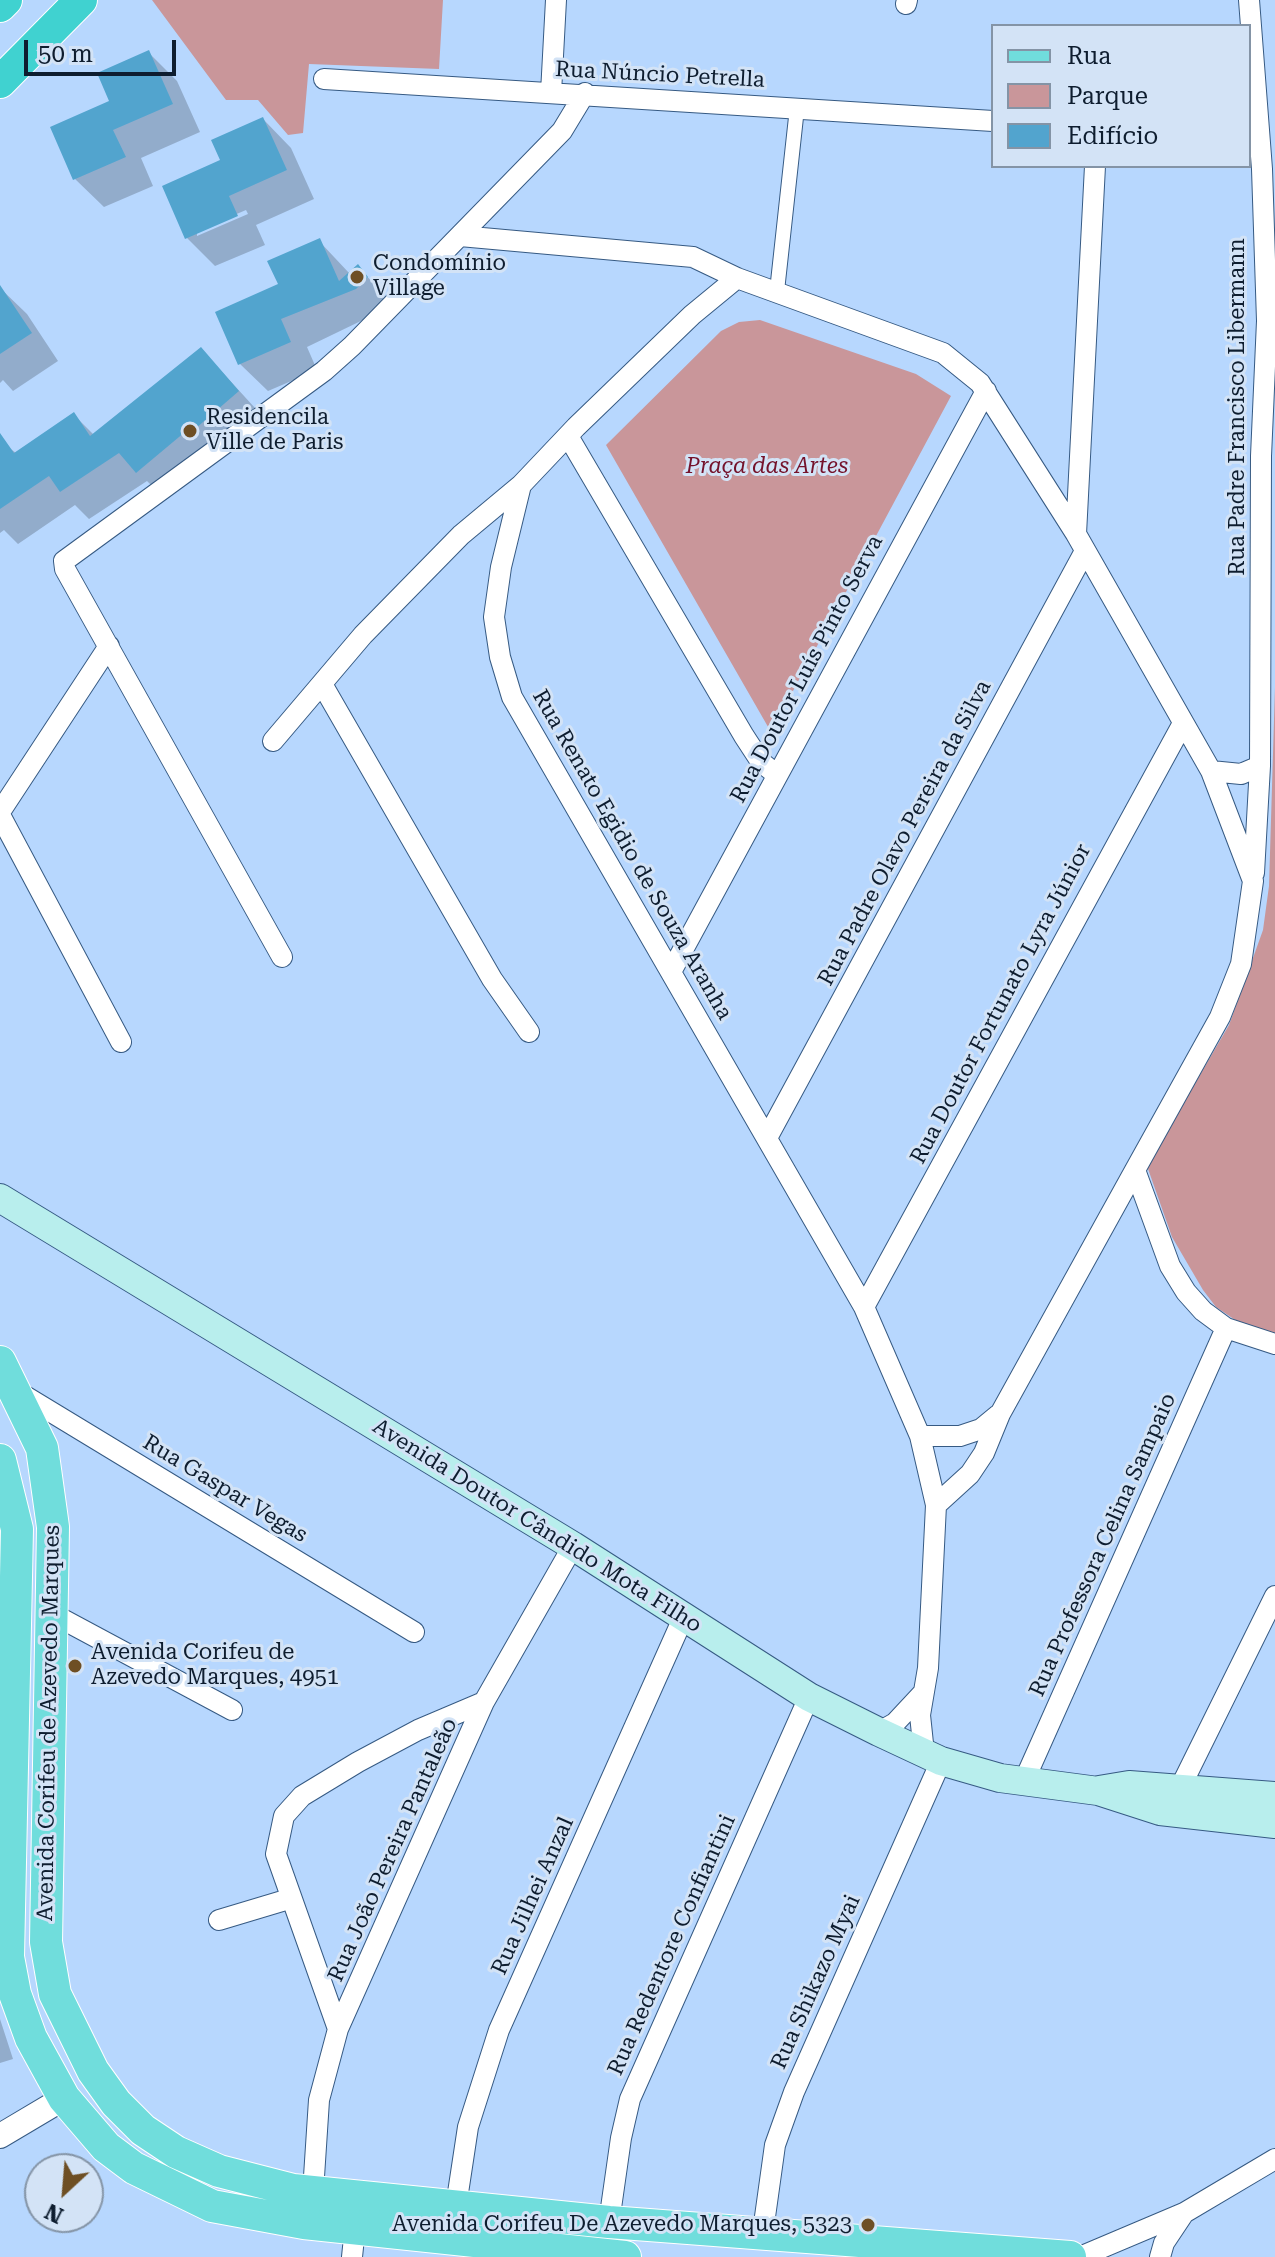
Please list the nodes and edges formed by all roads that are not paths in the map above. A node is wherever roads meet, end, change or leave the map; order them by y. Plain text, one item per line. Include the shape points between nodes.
1 (6, 0) edge
2 (81, 0) edge
3 (556, 0) edge
4 (1249, 0) edge
5 (0, 6) edge
6 (1250, 24) edge
7 (1251, 56) edge
8 (324, 79) dead end
9 (0, 82) edge
10 (551, 93) junction
11 (585, 93) junction
12 (797, 108) junction
13 (991, 121) edge
14 (1254, 139) edge
15 (1095, 168) edge
16 (460, 236) junction
17 (737, 278) junction
18 (777, 291) junction
19 (1271, 330) edge
20 (986, 391) junction
21 (568, 436) junction
22 (521, 485) junction
23 (1080, 542) junction
24 (109, 646) junction
25 (322, 684) junction
26 (1182, 725) junction
27 (273, 741) dead end
28 (1260, 766) junction
29 (1211, 771) junction
30 (777, 775) junction
31 (1259, 793) junction
32 (1221, 794) junction
33 (0, 813) edge
34 (1253, 881) junction
35 (282, 957) dead end
36 (672, 970) junction
37 (529, 1032) dead end
38 (121, 1042) dead end
39 (767, 1138) junction
40 (1135, 1170) junction
41 (0, 1198) edge
42 (864, 1307) junction
43 (1226, 1328) junction
44 (1275, 1344) edge
45 (6, 1375) edge
46 (1000, 1414) junction
47 (920, 1436) junction
48 (0, 1460) edge
49 (936, 1505) junction
50 (573, 1546) junction
51 (1275, 1596) edge
52 (51, 1613) junction
53 (684, 1616) junction
54 (414, 1632) dead end
55 (926, 1690) junction
56 (809, 1697) junction
57 (484, 1702) junction
58 (232, 1710) dead end
59 (879, 1732) junction
60 (933, 1757) junction
61 (1024, 1781) junction
62 (1180, 1788) junction
63 (1098, 1791) junction
64 (1275, 1796) edge
65 (1275, 1824) edge
66 (289, 1899) junction
67 (219, 1920) dead end
68 (338, 2029) junction
69 (64, 2098) junction
70 (0, 2136) edge
71 (1275, 2159) edge
72 (313, 2192) junction
73 (456, 2206) junction
74 (1184, 2213) junction
75 (609, 2222) junction
76 (763, 2231) junction
77 (353, 2242) edge
78 (625, 2257) edge
79 (1070, 2257) edge
80 (1080, 2257) edge
81 (1160, 2257) edge

1 - 5 highway
2 - 9 highway
3 - 10 street
4 - 6 street, Rua Padre Francisco Libermann
7 - 14 street, Rua Padre Francisco Libermann
8 - 10 street, Rua Núncio Petrella
10 - 11 street, Rua Núncio Petrella
11 - 12 street, Rua Núncio Petrella
11 - 16 street via 562,131
12 - 13 street, Rua Núncio Petrella
12 - 18 street
14 - 19 street, Rua Padre Francisco Libermann
15 - 23 street
16 - 17 street via 693,257
16 - 24 street via 324,371 64,561
17 - 18 street
17 - 21 street
18 - 20 street via 943,353
19 - 28 street, Rua Padre Francisco Libermann via 1261,456
20 - 23 street
20 - 30 street, Rua Doutor Luís Pinto Serva
21 - 22 street
21 - 30 street via 744,736
22 - 25 street via 461,535
22 - 36 street, Rua Renato Egidio de Souza Aranha via 494,617 512,697
23 - 26 street
23 - 39 street, Rua Padre Olavo Pereira da Silva
24 - 33 street
24 - 35 street
25 - 27 street
25 - 37 street via 492,979
26 - 29 street
26 - 42 street, Rua Doutor Fortunato Lyra Júnior
28 - 29 street via 1241,774
28 - 31 street, Rua Padre Francisco Libermann
29 - 32 street
30 - 36 street, Rua Doutor Luís Pinto Serva
31 - 32 street
31 - 34 street, Rua Padre Francisco Libermann
32 - 34 street
33 - 38 street
34 - 40 street via 1241,964 1220,1017
36 - 39 street, Rua Renato Egidio de Souza Aranha
39 - 42 street, Rua Renato Egidio de Souza Aranha
40 - 43 street via 1170,1266 1203,1311
40 - 46 street
41 - 50 main road, Avenida Doutor Cândido Mota Filho
42 - 47 street, Rua Renato Egidio de Souza Aranha
43 - 44 street
43 - 61 street, Rua Professora Celina Sampaio
45 - 52 main road, Avenida Corifeu de Azevedo Marques via 42,1448 53,1527
45 - 54 street, Rua Gaspar Vegas
46 - 47 street via 960,1436
46 - 49 street via 970,1474
47 - 49 street, Rua Renato Egidio de Souza Aranha
48 - 69 main road, Avenida Corifeu de Azevedo Marques via 17,1529 8,1957 31,2038
49 - 55 street, Rua Renato Egidio de Souza Aranha
50 - 53 main road, Avenida Doutor Cândido Mota Filho
50 - 57 street, Rua João Pereira Pantaleão
51 - 62 street
52 - 58 street
52 - 72 main road, Avenida Corifeu de Azevedo Marques via 46,1942 55,1994 70,2032 116,2103 165,2145 219,2171
53 - 56 main road, Avenida Doutor Cândido Mota Filho
53 - 73 street, Rua Jilhei Anzal via 499,2030 468,2127
55 - 59 street
55 - 60 street, Rua Renato Egidio de Souza Aranha via 920,1730
56 - 59 main road, Avenida Doutor Cândido Mota Filho
56 - 75 street, Rua Redentore Confiantini via 630,2099
57 - 66 street via 406,1737 291,1806 276,1842
57 - 68 street, Rua João Pereira Pantaleão
59 - 60 main road, Avenida Doutor Cândido Mota Filho
60 - 61 main road, Avenida Doutor Cândido Mota Filho
60 - 76 street, Rua Shikazo Myai via 794,2092 775,2145
61 - 63 main road, Avenida Doutor Cândido Mota Filho
62 - 63 main road, Avenida Doutor Cândido Mota Filho via 1129,1785
62 - 64 main road, Avenida Doutor Cândido Mota Filho
63 - 65 main road, Avenida Doutor Cândido Mota Filho via 1160,1811
66 - 67 street
66 - 68 street
68 - 72 street, Rua João Pereira Pantaleão via 319,2100
69 - 70 street
69 - 77 main road, Avenida Corifeu de Azevedo Marques via 106,2147 134,2168 212,2206
71 - 74 street
72 - 73 main road, Avenida Corifeu de Azevedo Marques
73 - 75 main road, Avenida Corifeu de Azevedo Marques
74 - 80 street
74 - 81 street
75 - 76 main road, Avenida Corifeu de Azevedo Marques
76 - 79 main road, Avenida Corifeu de Azevedo Marques
77 - 78 main road, Avenida Corifeu de Azevedo Marques

